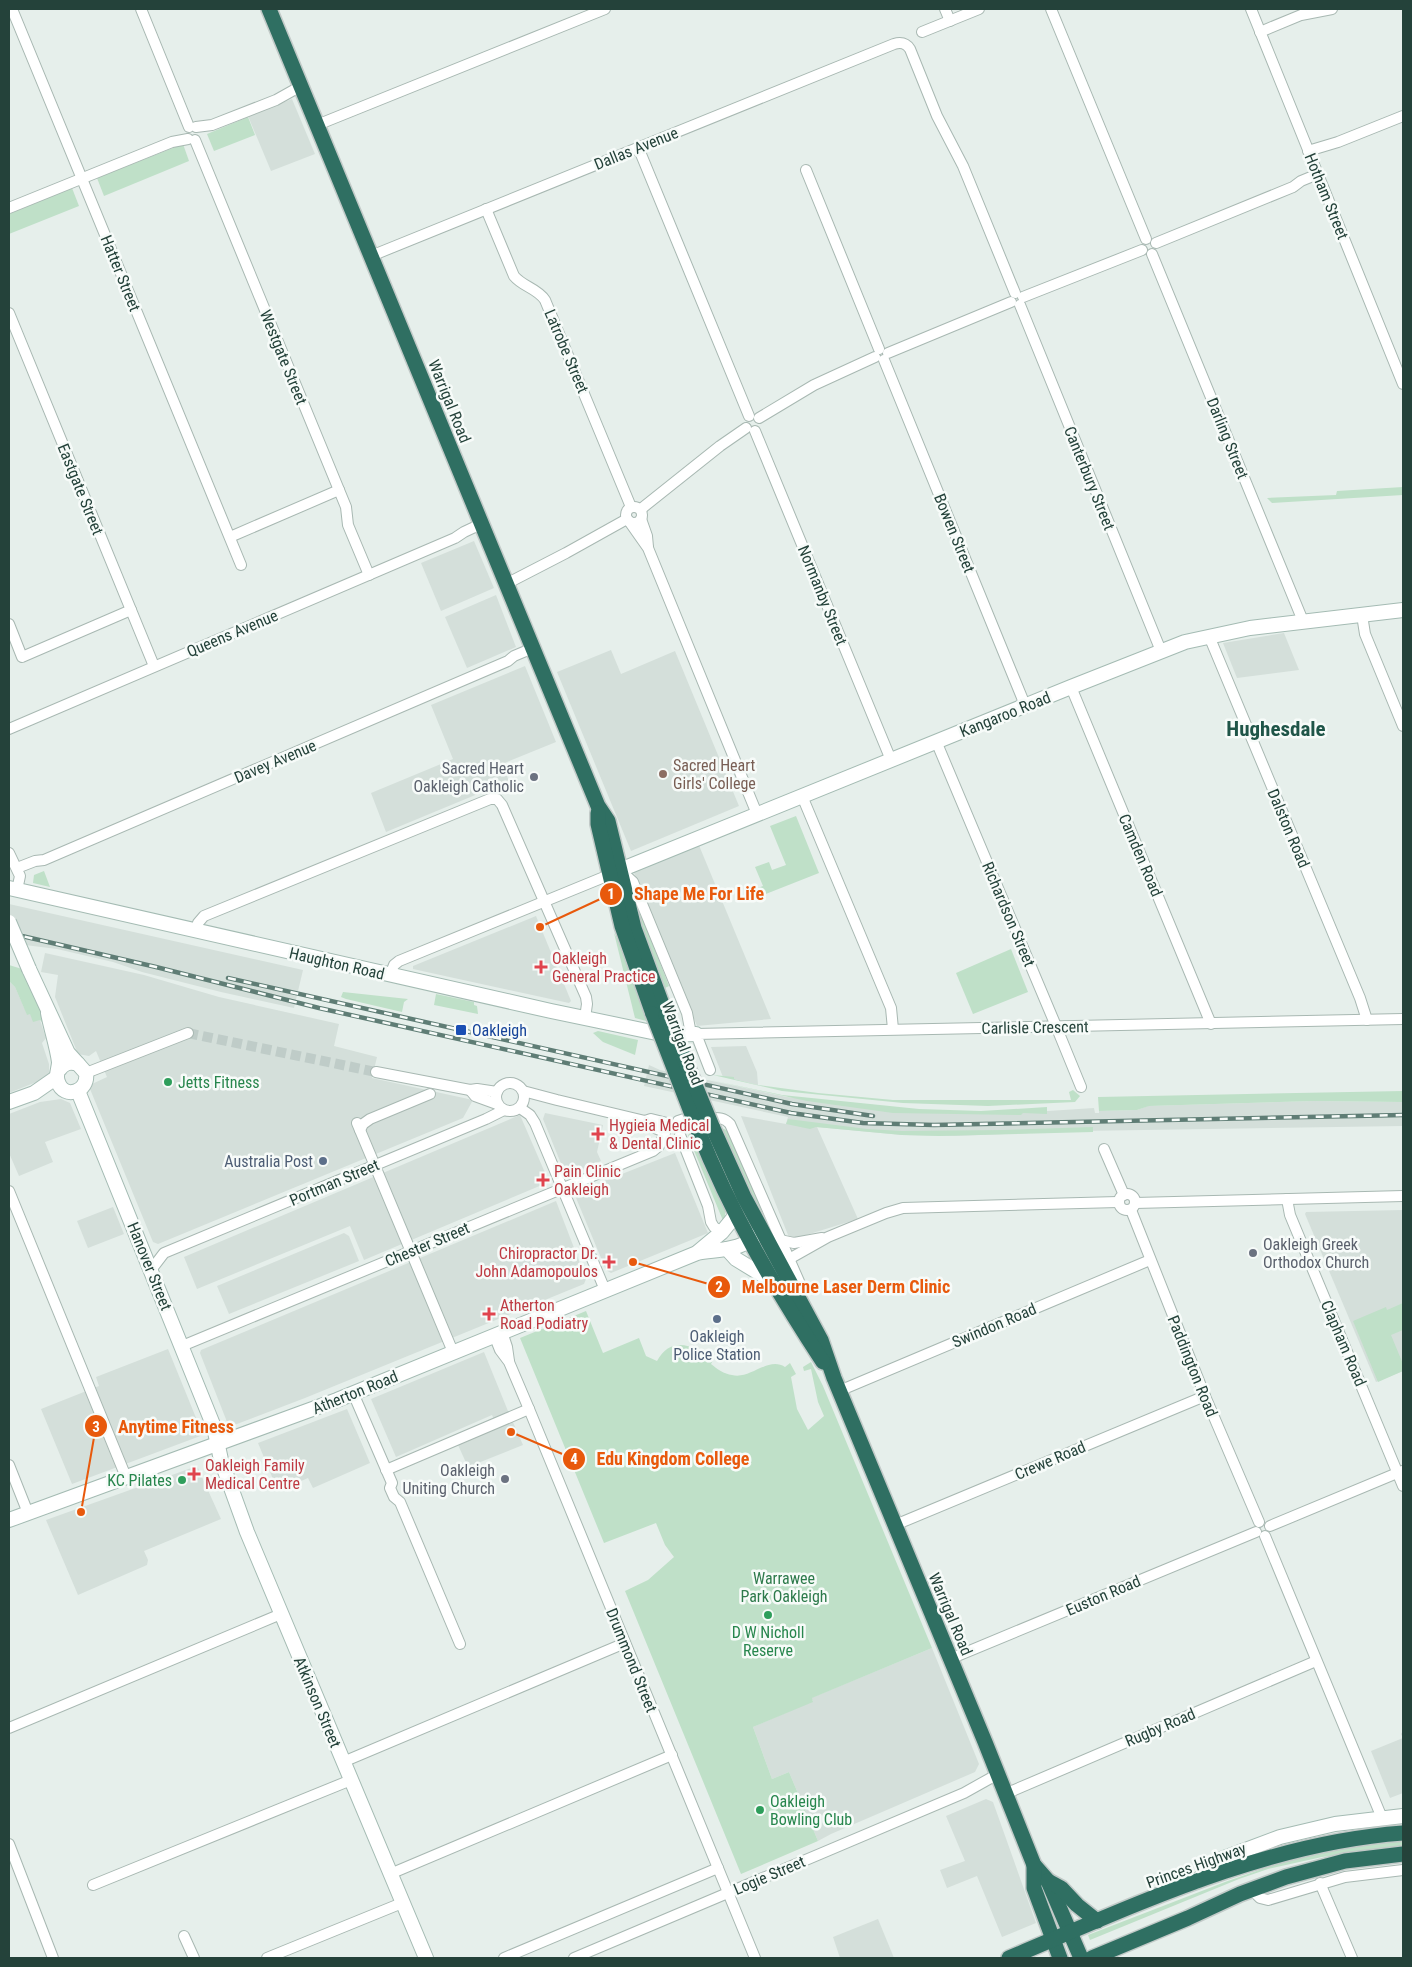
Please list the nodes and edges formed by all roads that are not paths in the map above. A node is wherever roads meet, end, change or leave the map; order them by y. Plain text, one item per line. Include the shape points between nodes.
1 (12, 9) edge
2 (140, 9) edge
3 (269, 9) edge
4 (604, 9) edge
5 (944, 9) edge
6 (979, 9) edge
7 (1052, 9) edge
8 (1251, 9) edge
9 (1332, 9) edge
10 (950, 21) junction
11 (922, 32) dead end
12 (1260, 32) junction
13 (901, 43) joint
14 (302, 89) junction
15 (1403, 116) edge
16 (317, 125) junction
17 (192, 134) junction
18 (638, 147) junction
19 (1309, 154) junction
20 (806, 170) dead end
21 (1319, 177) junction
22 (82, 178) junction
23 (9, 208) edge
24 (486, 209) junction
25 (1151, 241) junction
26 (1142, 250) junction
27 (1152, 254) junction
28 (371, 256) junction
29 (1017, 299) junction
30 (9, 313) edge
31 (882, 355) junction
32 (1403, 384) edge
33 (754, 417) junction
34 (750, 429) junction
35 (339, 490) junction
36 (638, 512) junction
37 (628, 520) junction
38 (483, 527) junction
39 (230, 536) junction
40 (648, 548) junction
41 (241, 565) dead end
42 (369, 575) junction
43 (505, 582) junction
44 (131, 610) junction
45 (1403, 610) edge
46 (1362, 614) junction
47 (1303, 621) junction
48 (9, 624) edge
49 (1209, 636) junction
50 (534, 651) junction
51 (1161, 651) junction
52 (154, 666) junction
53 (1071, 687) junction
54 (1025, 705) junction
55 (1403, 726) edge
56 (9, 729) edge
57 (936, 742) junction
58 (891, 760) junction
59 (802, 796) junction
60 (757, 814) junction
61 (9, 853) edge
62 (18, 872) junction
63 (615, 873) junction
64 (13, 889) edge
65 (544, 901) junction
66 (9, 922) edge
67 (200, 932) junction
68 (397, 977) junction
69 (48, 1013) junction
70 (585, 1018) junction
71 (1403, 1019) edge
72 (1367, 1020) junction
73 (1211, 1024) junction
74 (1056, 1026) junction
75 (893, 1029) junction
76 (188, 1032) tunnel mouth
77 (693, 1034) junction
78 (666, 1035) joint
79 (82, 1068) junction
80 (710, 1070) dead end
81 (376, 1072) tunnel mouth
82 (58, 1074) junction
83 (1080, 1088) dead end
84 (64, 1090) junction
85 (470, 1090) junction
86 (78, 1091) junction
87 (523, 1091) junction
88 (497, 1092) junction
89 (34, 1093) junction
90 (430, 1094) dead end
91 (557, 1100) junction
92 (9, 1102) edge
93 (522, 1105) junction
94 (501, 1107) junction
95 (704, 1125) junction
96 (665, 1129) junction
97 (680, 1129) junction
98 (1104, 1148) dead end
99 (375, 1165) junction
100 (561, 1188) junction
101 (9, 1191) edge
102 (1403, 1196) edge
103 (1121, 1198) junction
104 (1287, 1199) junction
105 (1133, 1206) junction
106 (735, 1216) junction
107 (762, 1229) junction
108 (722, 1232) junction
109 (828, 1237) junction
110 (780, 1240) junction
111 (749, 1241) junction
112 (727, 1249) junction
113 (143, 1251) junction
114 (411, 1251) junction
115 (164, 1253) junction
116 (697, 1253) junction
117 (789, 1259) junction
118 (1150, 1260) junction
119 (151, 1270) junction
120 (772, 1281) junction
121 (605, 1290) junction
122 (800, 1299) junction
123 (498, 1334) junction
124 (182, 1346) junction
125 (453, 1352) junction
126 (836, 1384) junction
127 (353, 1393) junction
128 (1205, 1396) junction
129 (529, 1409) junction
130 (218, 1443) junction
131 (9, 1466) edge
132 (386, 1470) junction
133 (1400, 1472) edge
134 (126, 1477) junction
135 (1403, 1486) edge
136 (28, 1513) junction
137 (9, 1520) edge
138 (895, 1525) junction
139 (1262, 1529) junction
140 (280, 1614) junction
141 (625, 1643) junction
142 (460, 1644) dead end
143 (950, 1658) junction
144 (1316, 1661) junction
145 (9, 1728) edge
146 (672, 1755) junction
147 (343, 1762) junction
148 (351, 1780) junction
149 (1001, 1783) junction
150 (1403, 1816) edge
151 (1382, 1818) junction
152 (1403, 1833) edge
153 (9, 1844) edge
154 (1403, 1854) edge
155 (1034, 1865) junction
156 (718, 1868) junction
157 (1403, 1870) edge
158 (390, 1874) junction
159 (1048, 1881) junction
160 (1196, 1882) junction
161 (1320, 1883) junction
162 (93, 1885) dead end
163 (1252, 1890) junction
164 (728, 1893) junction
165 (402, 1903) junction
166 (1097, 1921) junction
167 (1070, 1932) junction
168 (184, 1936) dead end
169 (1052, 1940) junction
170 (1114, 1953) edge
171 (53, 1958) edge
172 (194, 1958) edge
173 (267, 1958) edge
174 (426, 1958) edge
175 (504, 1958) edge
176 (574, 1958) edge
177 (755, 1958) edge
178 (1009, 1958) edge
179 (1060, 1958) edge
180 (1081, 1958) edge
181 (1092, 1958) edge
182 (1352, 1958) edge

1 - 22 street, Hatter Street
2 - 17 street, Westgate Street
3 - 14 highway, Warrigal Road
4 - 16 street
5 - 10 street
6 - 10 street
7 - 25 street
8 - 12 street, Hotham Street
9 - 12 street via 1301,15
10 - 11 street
12 - 19 street, Hotham Street
13 - 18 street, Dallas Avenue
13 - 29 street, Canterbury Street via 910,49
14 - 16 highway, Warrigal Road
14 - 17 street
15 - 19 street via 1326,150
16 - 28 highway, Warrigal Road
17 - 22 street
17 - 35 street, Westgate Street
18 - 24 street, Dallas Avenue
18 - 33 street
19 - 21 street, Hotham Street
20 - 31 street, Bowen Street
21 - 25 street via 1303,186
21 - 32 street, Hotham Street
22 - 23 street
22 - 39 street, Hatter Street
24 - 28 street, Dallas Avenue
24 - 36 street, Latrobe Street via 514,276 546,300
25 - 26 street via 1141,245
25 - 27 street via 1156,248
26 - 27 street
26 - 29 street
27 - 47 street, Darling Street
28 - 38 highway, Warrigal Road
29 - 31 street
29 - 51 street, Canterbury Street
30 - 44 street, Eastgate Street
31 - 33 street via 814,385
31 - 54 street, Bowen Street
33 - 34 street via 746,420
33 - 34 street via 760,426
34 - 36 street
34 - 58 street, Normanby Street
35 - 39 street
35 - 42 street, Westgate Street via 346,506 348,525
36 - 37 street via 636,523
36 - 40 street, Latrobe Street
37 - 40 street, Latrobe Street
37 - 43 street
38 - 42 street, Queens Avenue via 464,532
38 - 43 highway, Warrigal Road
39 - 41 street, Hatter Street
40 - 60 street, Latrobe Street
42 - 52 street, Queens Avenue
43 - 50 highway, Warrigal Road
44 - 48 street via 22,656
44 - 52 street, Eastgate Street
45 - 46 street, Kangaroo Road
46 - 47 street, Kangaroo Road
46 - 55 street via 1365,634
47 - 49 street, Kangaroo Road
49 - 51 street, Kangaroo Road
49 - 72 street, Dalston Road
50 - 62 street, Davey Avenue via 514,656 41,861 34,861
50 - 63 highway, Warrigal Road via 598,806 598,824
51 - 53 street, Kangaroo Road
52 - 56 street, Queens Avenue
53 - 54 street, Kangaroo Road
53 - 73 street, Camden Road
54 - 57 street, Kangaroo Road
57 - 58 street, Kangaroo Road
57 - 74 street, Richardson Street
58 - 59 street, Kangaroo Road
59 - 60 street, Kangaroo Road
59 - 75 street via 891,1008
60 - 63 street, Kangaroo Road
61 - 62 street
62 - 64 street
63 - 65 street
63 - 77 street, Warrigal Road via 633,882 688,1013
63 - 95 highway, Warrigal Road, bridge via 660,1014
64 - 67 street, Haughton Road
65 - 67 street via 497,799 212,914
65 - 68 street via 405,960
65 - 70 street via 586,997
66 - 69 street, bridge
67 - 68 street, Haughton Road
68 - 70 street, Haughton Road
69 - 79 street via 68,1053
69 - 82 street via 59,1062
70 - 78 street, Haughton Road
71 - 72 street, Carlisle Crescent
72 - 73 street, Carlisle Crescent
73 - 74 street, Carlisle Crescent
74 - 75 street, Carlisle Crescent
74 - 83 street, Richardson Street
75 - 77 street, Carlisle Crescent
76 - 79 street
77 - 78 street, Carlisle Crescent
77 - 80 street, Warrigal Road
79 - 82 street via 74,1062 65,1064
79 - 86 street via 86,1081
81 - 85 street
82 - 84 street via 60,1087
82 - 89 street
84 - 86 street
84 - 89 street
85 - 88 street
85 - 94 street via 475,1096
86 - 113 street, Hanover Street
87 - 88 street via 518,1085 509,1083
87 - 91 street
87 - 93 street
88 - 94 street via 496,1100
89 - 92 street
90 - 99 street via 358,1126
91 - 93 street
91 - 96 street via 645,1121 651,1119
93 - 94 street via 512,1112
93 - 100 street via 535,1123
94 - 99 street, Portman Street via 486,1120
95 - 97 street, Warrigal Road via 695,1117
95 - 106 highway, Warrigal Road
95 - 107 highway, Warrigal Road
95 - 110 street, Warrigal Road via 718,1117 730,1124
96 - 97 street via 673,1137
96 - 97 street via 672,1120
96 - 100 street, Chester Street via 659,1146 653,1151
97 - 108 street via 711,1222
98 - 103 street
99 - 114 street
99 - 115 street, Portman Street
100 - 114 street, Chester Street
100 - 121 street
101 - 134 street
102 - 104 street
103 - 105 street via 1132,1196
103 - 109 street via 903,1208
104 - 105 street
104 - 133 street, Clapham Road via 1290,1216
105 - 118 street, Paddington Road
106 - 108 street, Atherton Road
106 - 111 highway, Warrigal Road
107 - 111 street, Atherton Road
107 - 122 highway, Warrigal Road
108 - 116 street, Atherton Road
109 - 110 street via 794,1243
109 - 117 street
110 - 117 street, Warrigal Road
111 - 112 street, Atherton Road
111 - 120 highway, Warrigal Road
112 - 116 street, Atherton Road
112 - 120 street via 736,1259
113 - 115 street, Portman Street
113 - 119 street, Hanover Street
114 - 124 street, Chester Street
114 - 125 street
115 - 119 street, Portman Street
116 - 121 street, Atherton Road
117 - 122 street, Warrigal Road via 801,1286
118 - 126 street, Swindon Road
118 - 128 street, Paddington Road
119 - 124 street, Hanover Street
120 - 126 highway, Warrigal Road
121 - 123 street, Atherton Road
122 - 126 highway, Warrigal Road via 822,1340
123 - 125 street, Atherton Road
123 - 129 street, Drummond Street via 507,1347 509,1362
124 - 130 street, Hanover Street
125 - 127 street, Atherton Road
126 - 138 highway, Warrigal Road
127 - 130 street, Atherton Road
127 - 132 street
128 - 138 street, Crewe Road
128 - 139 street, Paddington Road
129 - 132 street
129 - 141 street, Drummond Street
130 - 134 street, Atherton Road
130 - 140 street, Atkinson Street via 232,1495
131 - 136 street
132 - 142 street via 392,1483 392,1493 400,1502
133 - 135 street, Clapham Road
133 - 139 street, Euston Road
134 - 136 street, Atherton Road
136 - 137 street, Atherton Road
138 - 143 highway, Warrigal Road
139 - 143 street, Euston Road
139 - 144 street, Paddington Road
140 - 145 street
140 - 147 street, Atkinson Street
141 - 146 street, Drummond Street
141 - 147 street
143 - 149 highway, Warrigal Road
144 - 149 street, Rugby Road
144 - 151 street, Paddington Road
146 - 156 street, Drummond Street
146 - 158 street
147 - 148 street, Atkinson Street
148 - 158 street, Atkinson Street
148 - 162 street
149 - 155 highway, Warrigal Road
149 - 164 street, Logie Street via 964,1793
150 - 151 street
151 - 160 street via 1316,1827 1260,1844 1216,1861
152 - 160 highway, Princes Highway via 1282,1853
153 - 171 street
154 - 163 highway via 1316,1868
155 - 159 highway, Warrigal Road
155 - 169 highway, Warrigal Road via 1034,1888
156 - 164 street, Drummond Street
156 - 175 street, Logie Street
157 - 161 street via 1360,1874
158 - 165 street, Atkinson Street
159 - 166 highway via 1061,1888
159 - 167 highway, Warrigal Road
160 - 166 highway, Princes Highway
161 - 163 street via 1268,1900
161 - 182 street
163 - 170 highway
164 - 176 street, Logie Street
164 - 177 street, Drummond Street
165 - 173 street
165 - 174 street, Atkinson Street
166 - 167 highway, Princes Highway
167 - 169 highway, Princes Highway
167 - 180 highway, Warrigal Road
168 - 172 street
169 - 178 highway, Princes Highway
169 - 179 highway, Warrigal Road
170 - 181 highway

